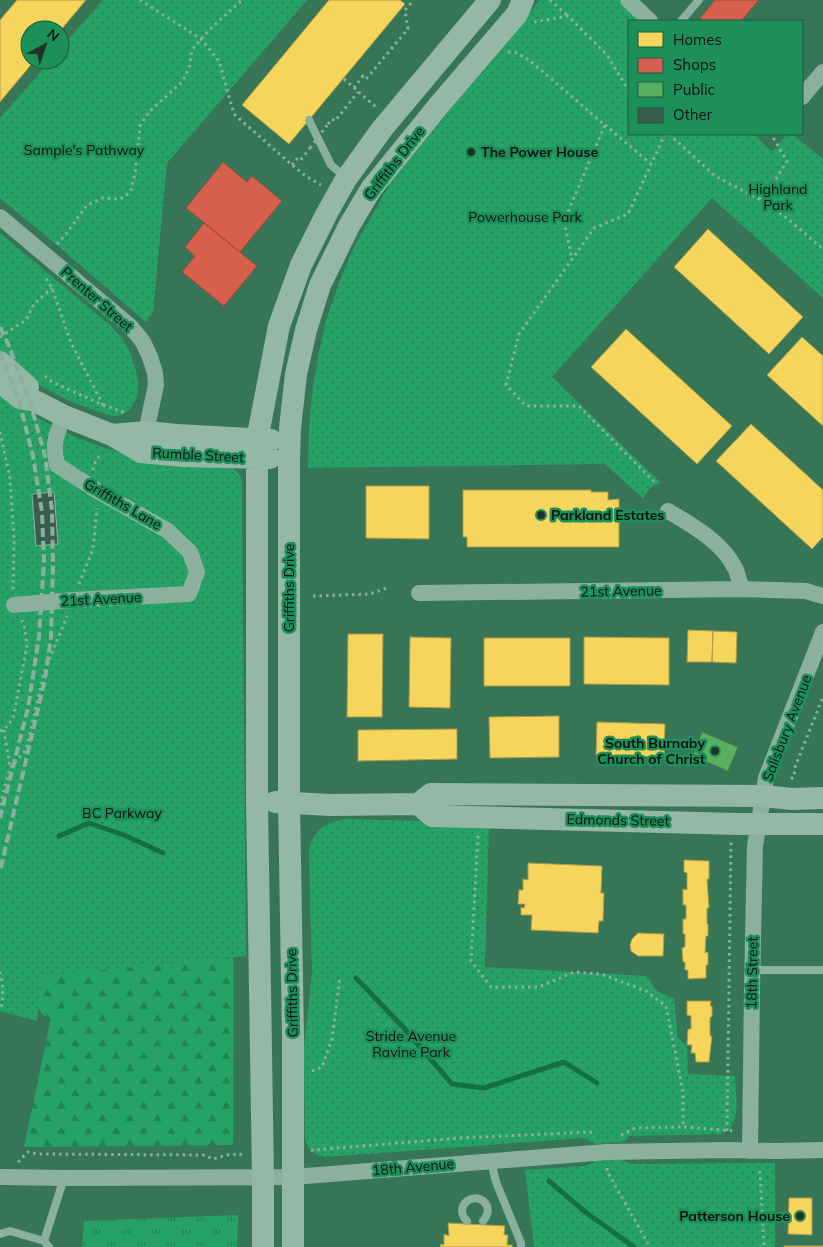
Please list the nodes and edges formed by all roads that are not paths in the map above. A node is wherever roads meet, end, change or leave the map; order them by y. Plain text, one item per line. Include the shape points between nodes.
1 (523, 0) edge
2 (628, 0) edge
3 (700, 0) edge
4 (478, 4) edge
5 (649, 20) edge
6 (682, 20) edge
7 (503, 42) junction
8 (823, 72) edge
9 (803, 96) edge
10 (309, 120) dead end
11 (346, 179) junction
12 (0, 216) edge
13 (0, 362) edge
14 (0, 382) edge
15 (35, 401) junction
16 (64, 416) junction
17 (146, 432) junction
18 (112, 435) junction
19 (257, 449) junction
20 (289, 450) junction
21 (668, 511) dead end
22 (742, 589) junction
23 (419, 593) dead end
24 (189, 594) joint
25 (823, 596) edge
26 (14, 605) road end
27 (823, 632) edge
28 (763, 796) junction
29 (823, 798) edge
30 (257, 802) junction
31 (289, 802) junction
32 (418, 804) junction
33 (758, 824) junction
34 (823, 824) edge
35 (753, 970) junction
36 (823, 970) edge
37 (823, 1150) edge
38 (750, 1151) junction
39 (491, 1161) junction
40 (2, 1177) dead end
41 (263, 1177) junction
42 (293, 1177) junction
43 (64, 1178) junction
44 (504, 1201) junction
45 (486, 1205) junction
46 (467, 1221) dead end
47 (483, 1221) dead end
48 (0, 1234) edge
49 (46, 1244) edge
50 (263, 1247) edge
51 (293, 1247) edge
52 (521, 1247) edge

1 - 7 main road, Griffiths Drive
2 - 5 street
3 - 6 lane
4 - 7 main road
4 - 11 main road, Griffiths Drive
7 - 20 main road, Griffiths Drive via 440,104 371,189 349,226 320,285 306,330 296,374
8 - 9 street
10 - 11 lane via 331,165
11 - 19 main road, Griffiths Drive via 301,265 279,326
12 - 17 street, Prenter Street via 131,327 143,342 155,373 156,385
13 - 15 main road, Rumble Street via 28,387
14 - 15 main road, Rumble Street via 20,398
15 - 16 main road, Rumble Street
16 - 18 main road, Rumble Street
16 - 24 street, Griffiths Lane via 56,436 54,451 57,465 168,531 190,552 197,572
17 - 18 main road, Rumble Street
17 - 19 main road, Rumble Street
18 - 19 main road, Rumble Street via 141,452 183,456
19 - 20 main road, Rumble Street
19 - 30 main road, Griffiths Drive
20 - 31 main road, Griffiths Drive
21 - 22 street via 696,527 722,550 735,569
22 - 23 street, 21st Avenue
22 - 25 street, 21st Avenue via 806,591
24 - 26 street, 21st Avenue
27 - 28 street, Salisbury Avenue via 766,778
28 - 29 main road, Edmonds Street
28 - 32 main road, Edmonds Street via 431,794
28 - 33 street, 18th Street
30 - 31 main road, Edmonds Street
30 - 41 main road, Griffiths Drive
31 - 32 main road, Edmonds Street
31 - 42 main road, Griffiths Drive via 294,1036
32 - 33 main road, Edmonds Street via 432,816
33 - 34 main road, Edmonds Street
33 - 35 street, 18th Street
35 - 36 lane
35 - 38 street, 18th Street
37 - 38 street, 18th Avenue
38 - 39 street, 18th Avenue via 607,1152
39 - 42 street, 18th Avenue
39 - 44 lane
40 - 43 street, 18th Avenue
41 - 42 street, 18th Avenue
41 - 43 street, 18th Avenue
41 - 50 main road, Griffiths Drive
42 - 51 main road, Griffiths Drive
43 - 49 lane
44 - 45 lane
44 - 52 lane
45 - 46 lane via 480,1199 468,1200 462,1210
45 - 47 lane via 488,1213
48 - 49 lane via 10,1231

